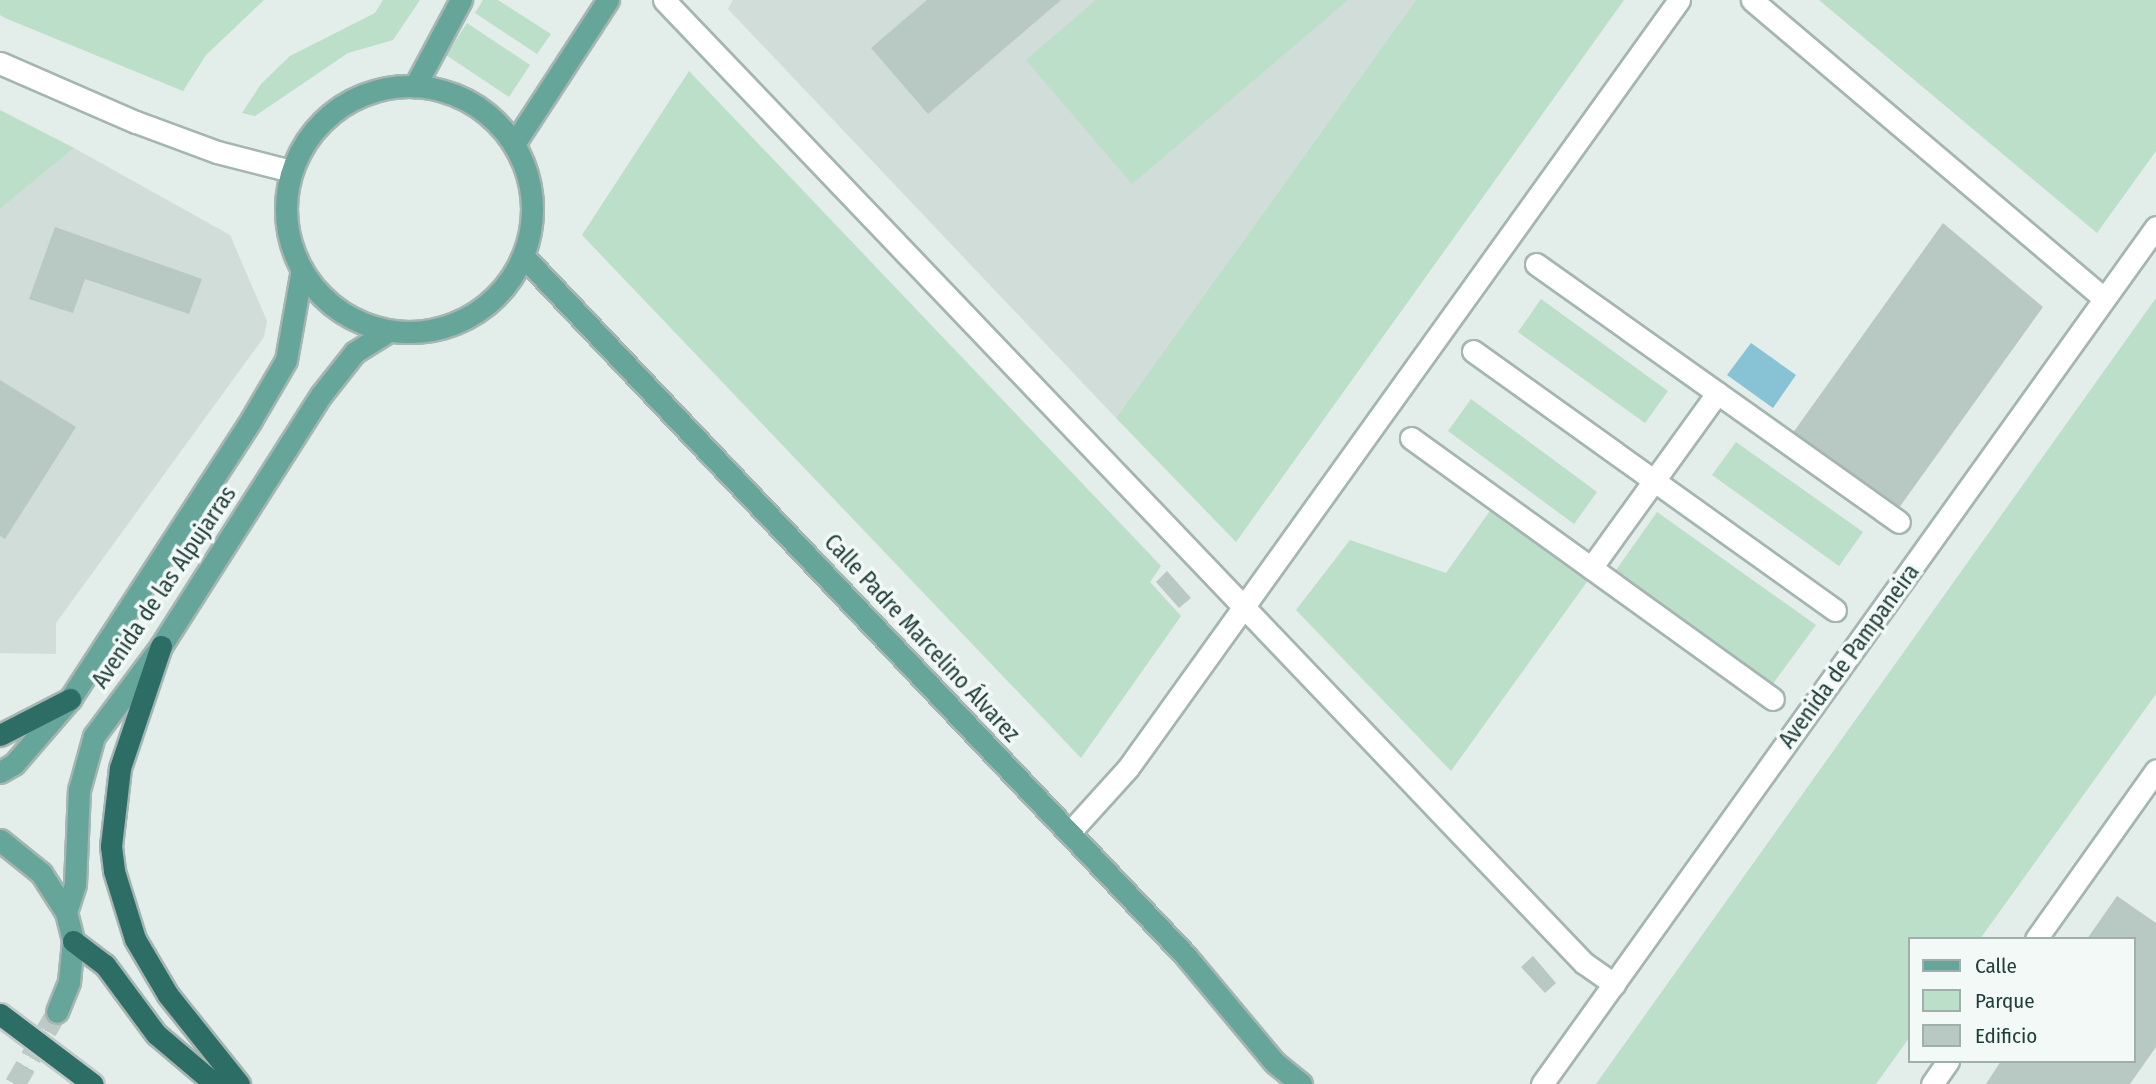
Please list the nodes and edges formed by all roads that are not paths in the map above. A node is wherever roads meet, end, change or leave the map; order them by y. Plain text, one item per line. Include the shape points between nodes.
1 (461, 0) edge
2 (608, 0) edge
3 (664, 0) edge
4 (1679, 0) edge
5 (1752, 0) edge
6 (0, 63) edge
7 (415, 86) junction
8 (514, 144) junction
9 (291, 171) junction
10 (2156, 227) edge
11 (524, 257) junction
12 (1536, 264) dead end
13 (302, 269) junction
14 (2103, 298) junction
15 (389, 331) junction
16 (1473, 351) dead end
17 (1717, 393) junction
18 (1411, 438) dead end
19 (1654, 480) junction
20 (1899, 522) dead end
21 (1591, 568) junction
22 (1245, 606) junction
23 (1835, 610) dead end
24 (161, 646) junction
25 (70, 699) junction
26 (1773, 699) dead end
27 (0, 735) edge
28 (0, 772) edge
29 (2153, 781) edge
30 (1070, 832) junction
31 (0, 840) edge
32 (66, 912) junction
33 (2037, 937) edge
34 (72, 941) junction
35 (1614, 985) junction
36 (57, 1013) tunnel mouth
37 (0, 1014) edge
38 (1274, 1062) junction
39 (1947, 1063) edge
40 (93, 1084) edge
41 (215, 1084) edge
42 (239, 1084) edge
43 (1283, 1084) edge
44 (1301, 1084) edge
45 (1542, 1084) edge
46 (1932, 1084) edge

1 - 7 main road
2 - 8 main road
3 - 22 street
4 - 22 street
5 - 14 street
6 - 9 street via 148,127
7 - 8 main road via 458,96 492,117
7 - 9 main road via 373,91 338,108 310,136
8 - 11 main road via 529,178 533,209
9 - 13 main road via 285,212
10 - 14 street, Avenida de Pampaneira
11 - 15 main road via 502,292 475,314 439,330
11 - 30 main road, Calle Padre Marcelino Álvarez
12 - 17 street
13 - 15 main road via 341,312
13 - 25 main road, Avenida de las Alpujarras via 286,360 158,572
14 - 35 street, Avenida de Pampaneira
15 - 24 main road, Avenida de las Alpujarras via 355,352 321,395
16 - 19 street
17 - 19 street
17 - 20 street
18 - 21 street
19 - 21 street
19 - 23 street
21 - 26 street
22 - 30 street via 1128,768
22 - 35 street via 1584,963
24 - 32 main road, Avenida de las Alpujarras via 94,736 79,790 75,884
24 - 42 highway via 120,768 111,846 114,871 135,939 168,995
25 - 27 highway
25 - 28 main road, Avenida de las Alpujarras via 14,764
29 - 33 street
30 - 38 main road, Calle Padre Marcelino Álvarez via 1185,955
31 - 32 main road via 41,873
32 - 34 main road
34 - 36 main road via 69,982
34 - 41 highway via 105,965 156,1034
35 - 45 street, Avenida de Pampaneira
37 - 40 highway, bridge
38 - 43 main road, Calle Padre Marcelino Álvarez
38 - 44 main road, Calle Padre Marcelino Álvarez
39 - 46 street

